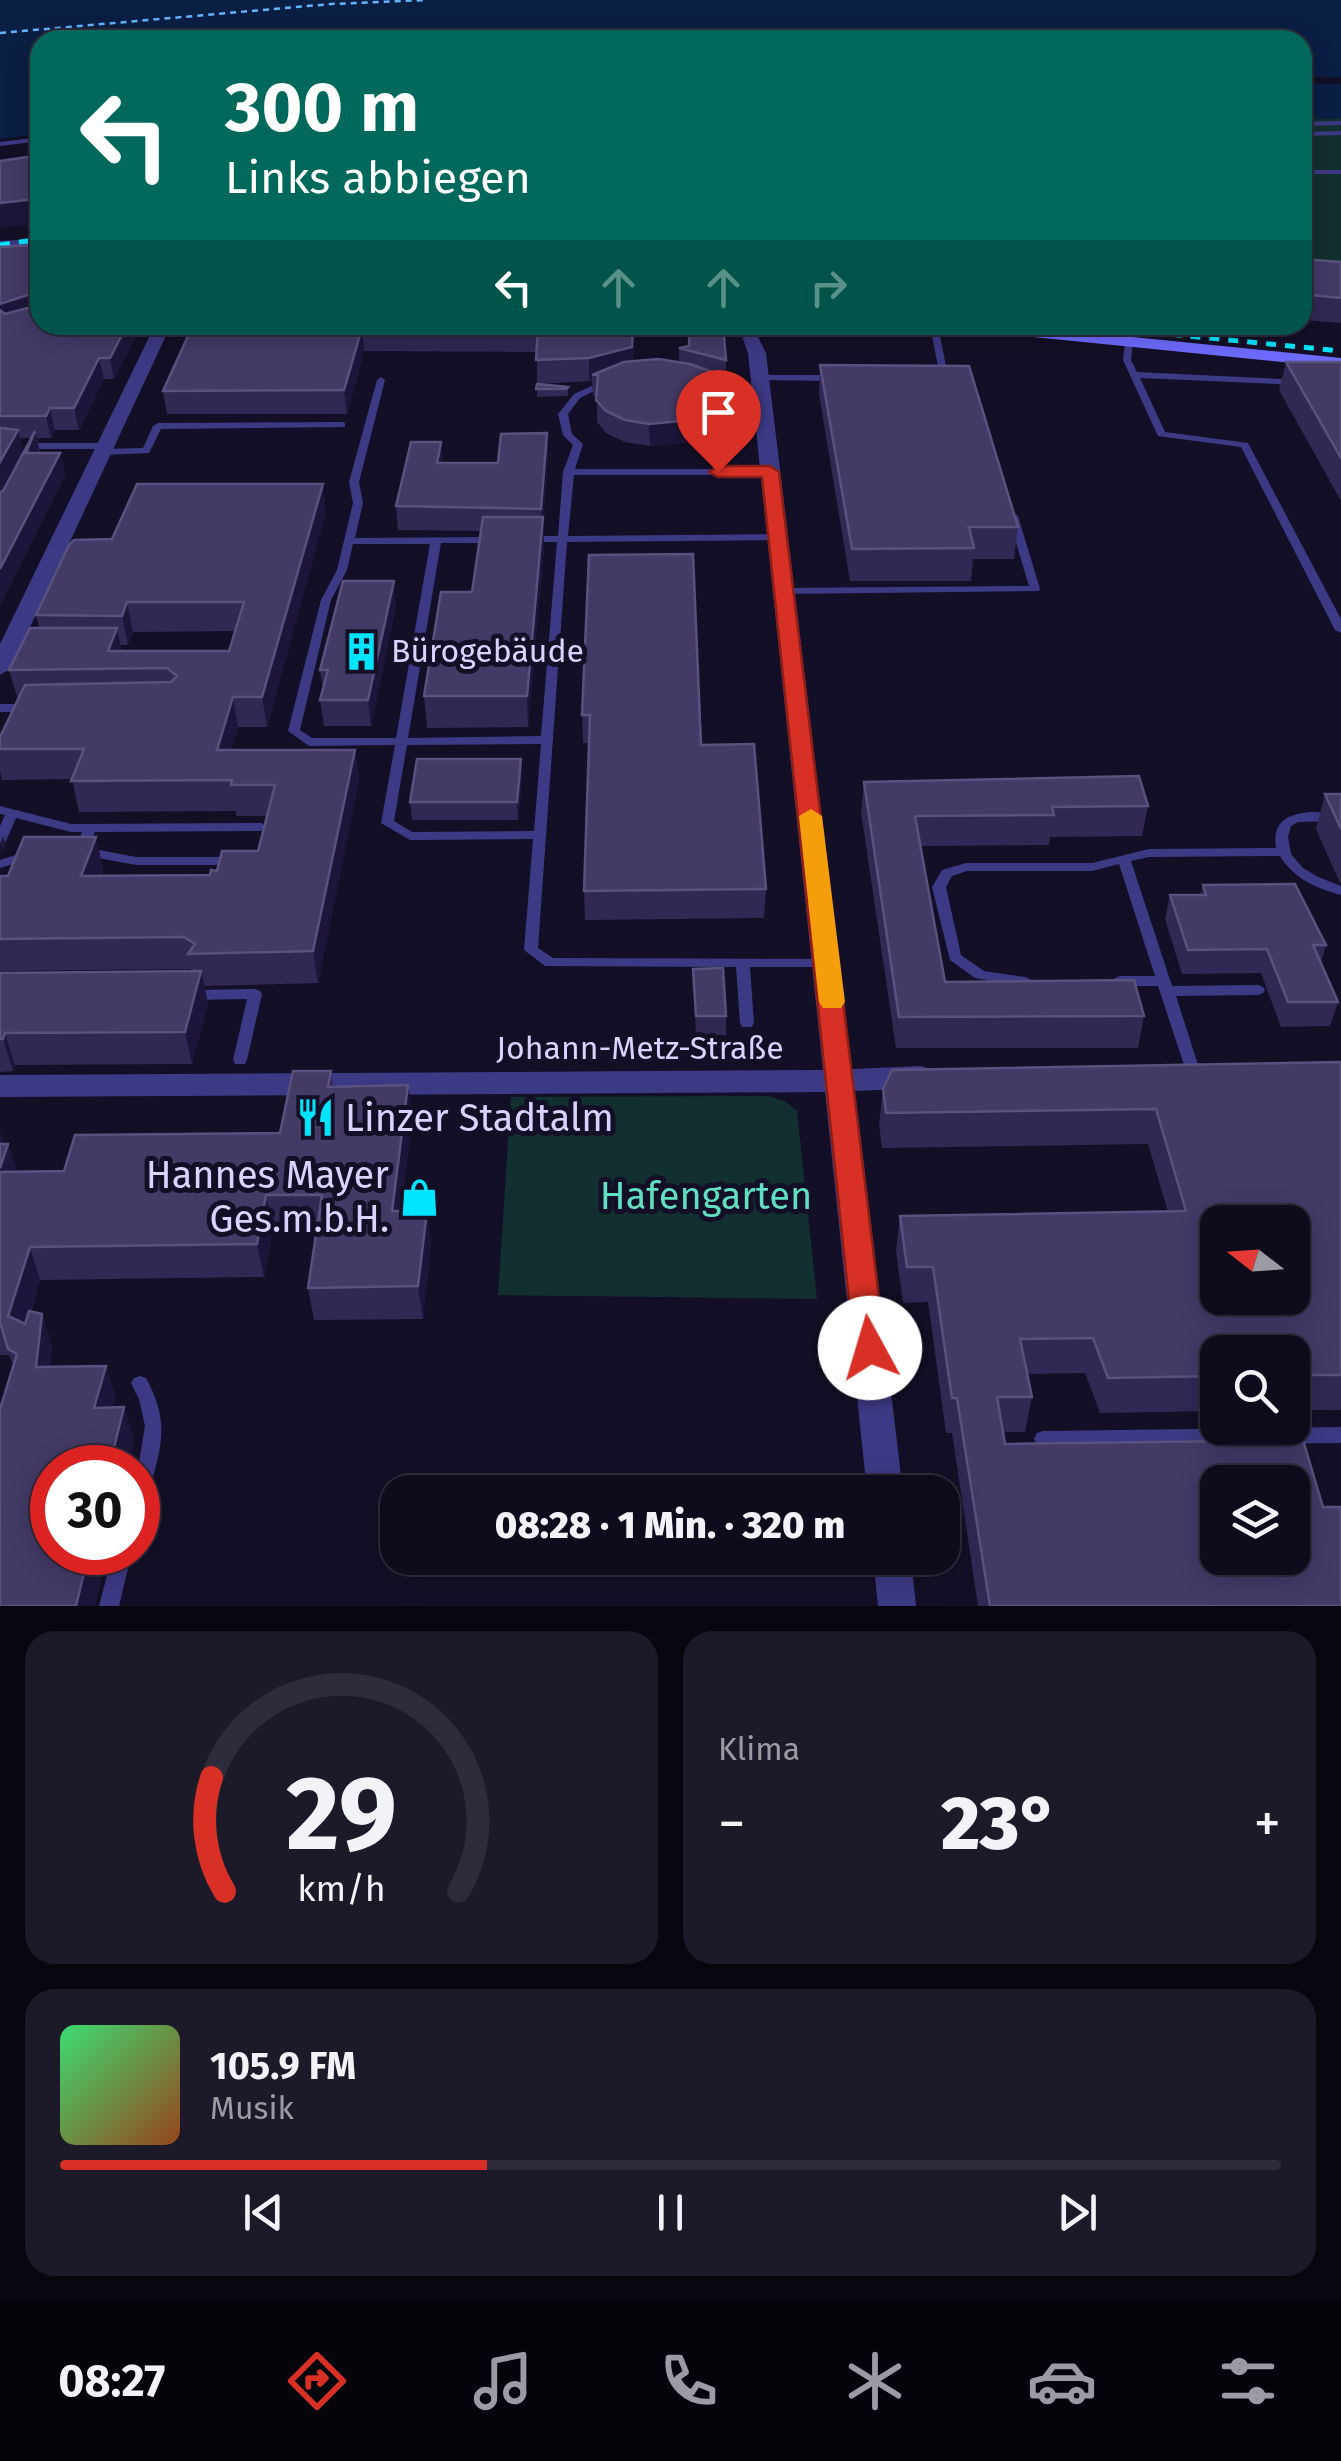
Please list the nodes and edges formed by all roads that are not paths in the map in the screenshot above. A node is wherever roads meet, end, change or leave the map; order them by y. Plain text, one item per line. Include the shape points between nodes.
1 (1312, 124) edge
2 (1341, 124) edge
3 (1312, 134) edge
4 (1341, 134) edge
5 (30, 140) edge
6 (0, 144) edge
7 (1312, 172) edge
8 (1341, 172) edge
9 (30, 244) edge
10 (0, 246) edge
11 (157, 335) edge
12 (747, 335) edge
13 (774, 335) edge
14 (936, 335) edge
15 (1061, 335) edge
16 (1130, 342) junction
17 (1341, 364) edge
18 (760, 376) junction
19 (1134, 376) junction
20 (926, 377) edge
21 (944, 377) junction
22 (957, 377) edge
23 (854, 378) edge
24 (618, 379) edge
25 (381, 380) dead end
26 (1303, 382) edge
27 (707, 383) edge
28 (575, 388) dead end
29 (591, 388) junction
30 (342, 425) dead end
31 (104, 449) junction
32 (26, 462) edge
33 (568, 472) junction
34 (770, 472) junction
35 (1008, 500) edge
36 (778, 537) junction
37 (562, 539) junction
38 (436, 540) junction
39 (349, 541) junction
40 (784, 590) junction
41 (1341, 630) edge
42 (10, 657) edge
43 (0, 708) edge
44 (42, 708) edge
45 (547, 740) junction
46 (403, 741) junction
47 (6, 811) edge
48 (1341, 817) edge
49 (90, 828) junction
50 (260, 828) edge
51 (540, 835) junction
52 (0, 840) edge
53 (67, 851) junction
54 (1286, 852) junction
55 (1124, 859) junction
56 (254, 860) edge
57 (0, 864) edge
58 (1341, 891) edge
59 (743, 962) junction
60 (827, 962) junction
61 (1050, 982) edge
62 (1107, 982) edge
63 (1165, 986) junction
64 (1258, 990) dead end
65 (177, 995) edge
66 (747, 1022) dead end
67 (240, 1060) dead end
68 (1194, 1074) junction
69 (1231, 1074) edge
70 (1155, 1075) edge
71 (943, 1077) edge
72 (840, 1080) junction
73 (0, 1086) edge
74 (140, 1383) dead end
75 (1341, 1435) edge
76 (1042, 1439) edge
77 (151, 1445) edge
78 (883, 1475) edge
79 (117, 1575) edge
80 (894, 1575) edge
81 (109, 1606) edge
82 (898, 1606) edge

1 - 2 lane
3 - 4 lane
5 - 6 lane
7 - 8 lane
9 - 10 street
11 - 31 street
12 - 18 street
13 - 18 street
14 - 21 lane
15 - 16 street
16 - 17 street
16 - 19 lane via 1126,360
18 - 23 lane
18 - 27 lane via 738,396
18 - 34 street
19 - 26 lane
19 - 41 lane via 1161,434 1245,446
20 - 21 lane
21 - 22 lane
24 - 29 lane
25 - 39 lane via 354,482 358,503
28 - 29 lane
29 - 33 lane via 563,414 578,444
30 - 31 lane via 158,426 146,451
31 - 32 lane via 30,446
31 - 42 street
33 - 34 lane
33 - 37 lane
34 - 36 street
35 - 40 lane via 1035,589
36 - 37 lane
36 - 40 street
37 - 38 lane
37 - 45 lane
38 - 39 lane
38 - 46 lane
39 - 46 lane via 326,600 294,730 309,742
40 - 60 street
43 - 44 lane
45 - 46 lane
45 - 51 lane
46 - 51 lane via 387,823 410,836
47 - 49 lane
47 - 52 lane
48 - 54 lane via 1288,823 1280,830
49 - 50 lane
49 - 53 lane
51 - 59 lane via 530,950 550,962
53 - 56 lane via 136,861
53 - 57 lane
54 - 55 lane
54 - 58 lane via 1298,872
55 - 61 lane via 1092,867 966,867 942,877 950,946 962,965 998,980
55 - 63 lane
59 - 60 lane
59 - 66 lane
60 - 72 street
62 - 63 lane
63 - 64 lane
63 - 68 lane
65 - 67 lane via 256,994
68 - 69 street
68 - 70 street
71 - 72 street, Johann-Metz-Straße
72 - 73 street, Johann-Metz-Straße
72 - 78 street
74 - 77 lane via 154,1405
75 - 76 lane
79 - 81 lane
80 - 82 street

